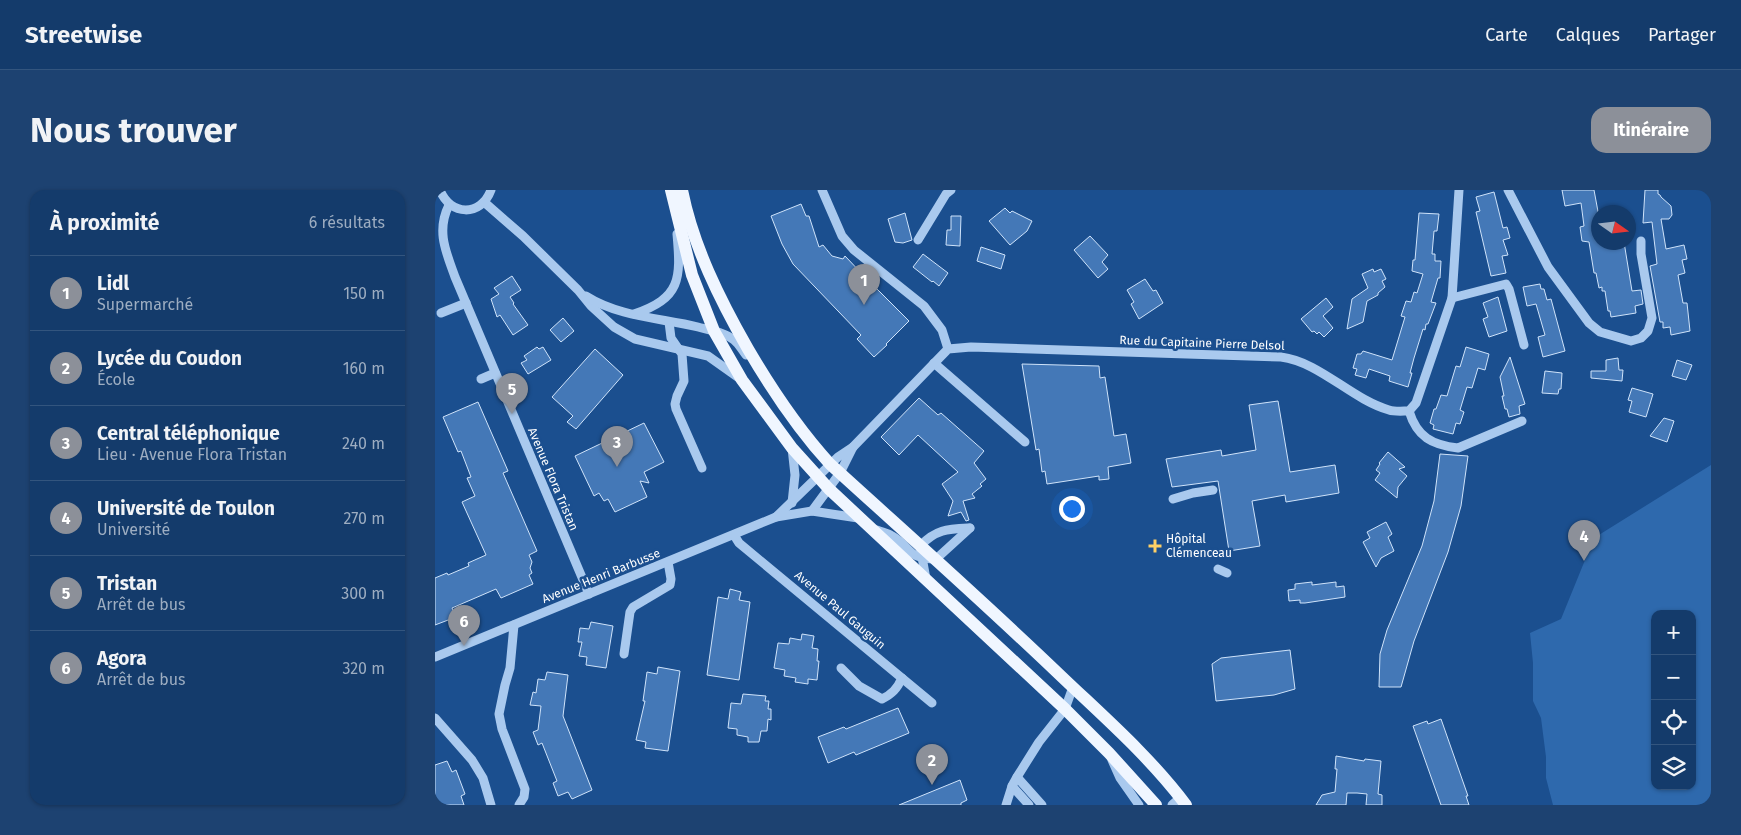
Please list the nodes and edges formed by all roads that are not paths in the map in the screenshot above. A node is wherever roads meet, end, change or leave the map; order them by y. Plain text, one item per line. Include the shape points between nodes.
1 (440, 190) edge
2 (491, 190) edge
3 (671, 190) edge
4 (682, 190) edge
5 (822, 190) edge
6 (951, 190) edge
7 (1459, 190) edge
8 (1508, 190) edge
9 (484, 202) junction
10 (675, 204) junction
11 (449, 205) junction
12 (918, 240) dead end
13 (1641, 241) dead end
14 (578, 290) junction
15 (1452, 298) junction
16 (466, 303) junction
17 (441, 313) dead end
18 (634, 314) junction
19 (669, 322) junction
20 (714, 331) junction
21 (1524, 345) dead end
22 (679, 349) junction
23 (948, 349) junction
24 (934, 362) junction
25 (495, 373) junction
26 (481, 379) dead end
27 (743, 380) junction
28 (773, 392) junction
29 (1409, 411) junction
30 (1523, 420) dead end
31 (1025, 442) dead end
32 (853, 446) junction
33 (791, 448) junction
34 (831, 464) junction
35 (702, 468) dead end
36 (841, 473) junction
37 (817, 477) junction
38 (829, 489) junction
39 (1213, 490) dead end
40 (1173, 499) dead end
41 (792, 503) junction
42 (812, 511) junction
43 (776, 517) junction
44 (859, 518) junction
45 (870, 528) junction
46 (734, 534) junction
47 (920, 546) junction
48 (922, 559) junction
49 (936, 559) junction
50 (667, 562) junction
51 (926, 580) junction
52 (589, 594) junction
53 (514, 625) junction
54 (624, 654) dead end
55 (435, 657) edge
56 (841, 668) dead end
57 (902, 678) junction
58 (1073, 687) junction
59 (932, 703) dead end
60 (1065, 709) junction
61 (435, 718) edge
62 (1109, 753) junction
63 (1017, 777) junction
64 (1012, 786) junction
65 (1179, 803) edge
66 (1006, 804) edge
67 (491, 805) edge
68 (519, 805) edge
69 (1029, 805) edge
70 (1042, 805) edge
71 (1139, 805) edge
72 (1156, 805) edge

1 - 11 street
2 - 9 street
3 - 10 main road
4 - 28 main road via 707,269
5 - 23 street via 842,236 854,250 924,306 943,330
6 - 12 street
7 - 15 street
8 - 13 street via 1549,269 1589,323 1600,332 1631,341 1648,331 1652,318
9 - 11 street via 478,207 463,210
9 - 14 street
10 - 18 street via 679,257 676,282 666,298
10 - 20 main road via 692,275
11 - 16 street, Avenue Flora Tristan via 442,221 445,249
14 - 18 street via 595,301
14 - 22 street via 614,326 635,339
15 - 21 street via 1506,284
15 - 29 street via 1416,403
16 - 17 street
16 - 25 street, Avenue Flora Tristan
18 - 19 street
19 - 20 street
19 - 22 street via 671,338
20 - 27 main road
20 - 28 street via 735,341
22 - 27 street via 708,356
22 - 35 street via 684,380 675,404
23 - 24 street
23 - 29 street, Rue du Capitaine Pierre Delsol via 971,347 1281,357 1295,359 1365,400 1391,410
24 - 31 street
24 - 32 street
25 - 26 street
25 - 52 street, Avenue Flora Tristan
27 - 33 main road
28 - 34 main road
29 - 30 street via 1420,434 1447,447 1458,448
32 - 34 street
32 - 36 street
33 - 37 main road
33 - 41 street via 795,475
34 - 36 main road
34 - 37 street, Avenue Henri Barbusse
36 - 38 street
36 - 47 main road
37 - 38 main road
37 - 41 street, Avenue Henri Barbusse
38 - 42 street
38 - 44 main road
39 - 40 street
41 - 43 street, Avenue Henri Barbusse
42 - 43 street, Avenue Henri Barbusse
42 - 44 street, Avenue Henri Barbusse
43 - 46 street, Avenue Henri Barbusse
44 - 45 main road
45 - 48 street via 892,536
45 - 51 main road
46 - 50 street, Avenue Henri Barbusse
46 - 57 street, Avenue Paul Gauguin via 739,544
47 - 48 street
47 - 49 main road
47 - 49 street via 936,532 970,528
48 - 49 street
48 - 51 street
49 - 58 main road
50 - 52 street, Avenue Henri Barbusse
50 - 54 street via 670,585 633,607
51 - 60 main road
52 - 53 street, Avenue Henri Barbusse
53 - 55 street, Avenue Henri Barbusse
53 - 68 street via 511,668 499,714 525,789
56 - 57 street via 859,686 882,699 897,688
57 - 59 street, Avenue Paul Gauguin
58 - 60 street
58 - 65 main road via 1161,774
60 - 62 main road
60 - 63 street
61 - 67 street via 472,760 483,778
62 - 71 street via 1120,778
62 - 72 main road
63 - 64 street
63 - 70 street
64 - 66 street
64 - 69 street

